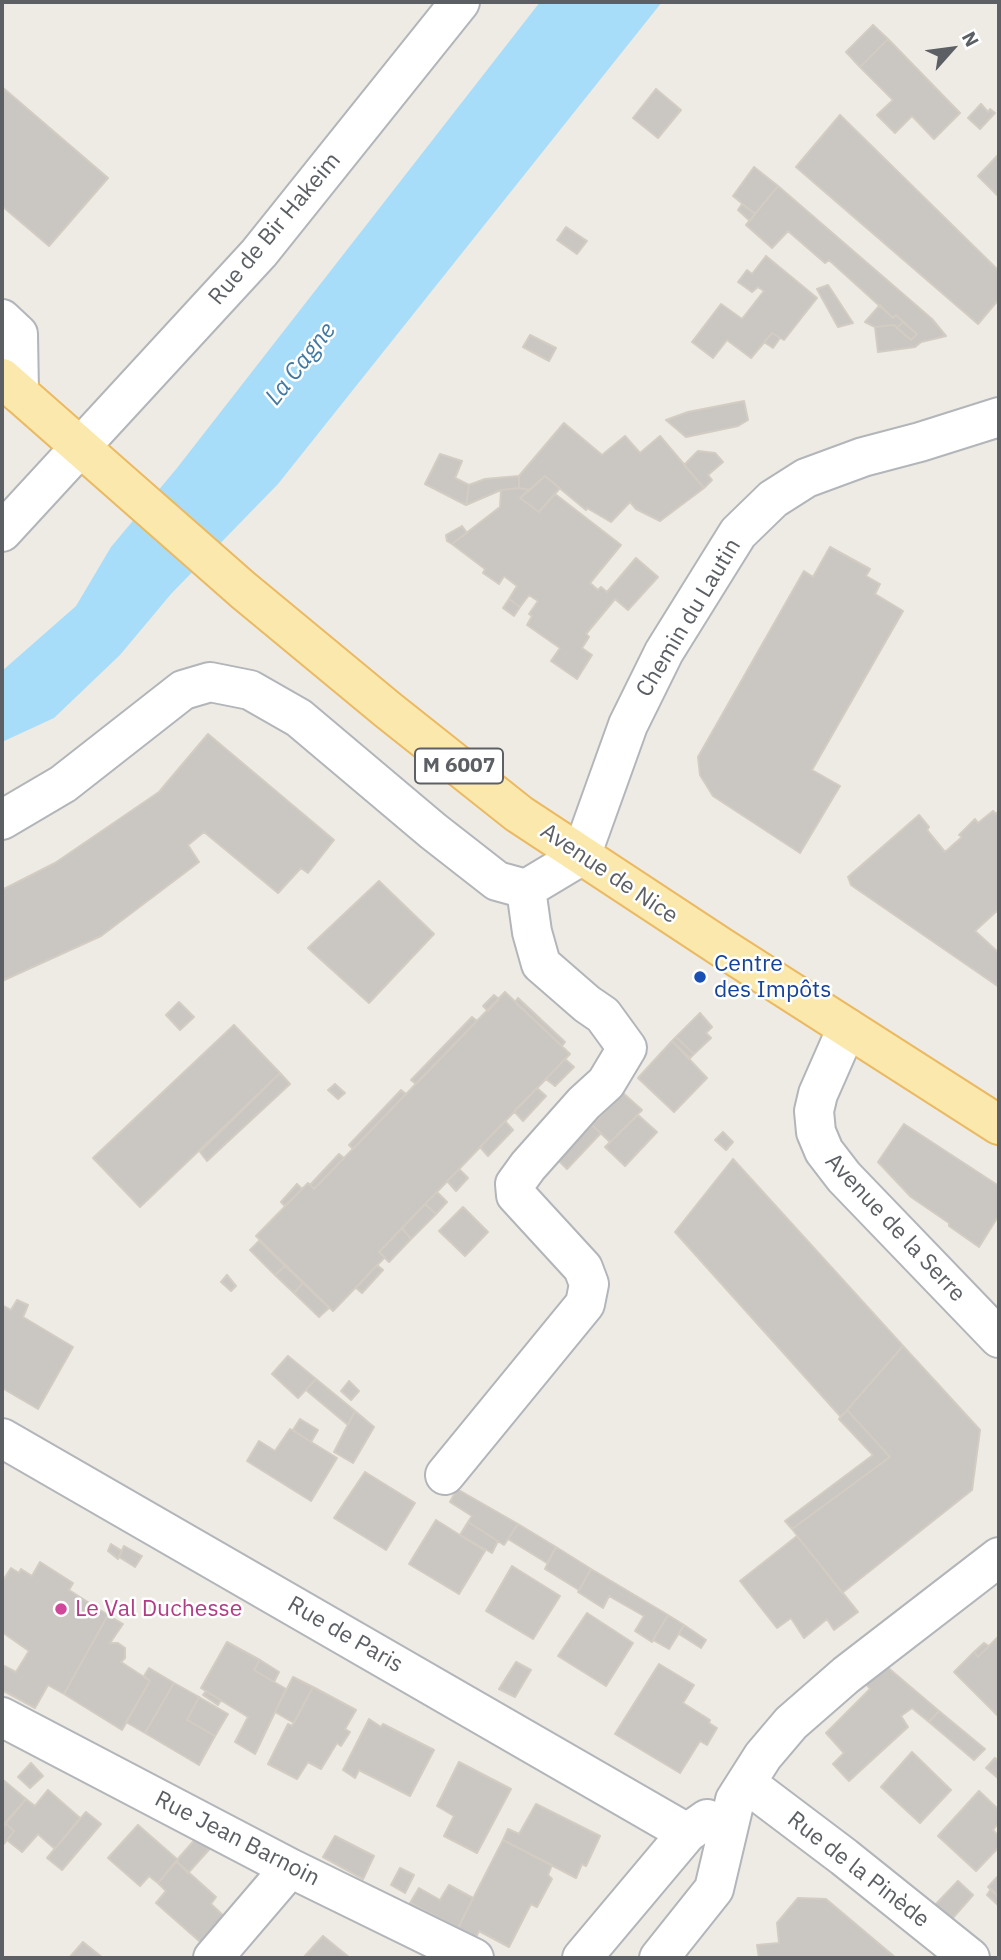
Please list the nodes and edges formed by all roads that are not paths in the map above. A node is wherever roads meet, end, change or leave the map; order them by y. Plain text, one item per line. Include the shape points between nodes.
1 (460, 2) edge
2 (2, 319) edge
3 (11, 385) edge
4 (999, 417) edge
5 (79, 447) junction
6 (2, 532) edge
7 (2, 820) edge
8 (581, 856) junction
9 (526, 889) junction
10 (847, 1028) junction
11 (999, 1125) edge
12 (999, 1338) edge
13 (2, 1438) edge
14 (445, 1475) dead end
15 (999, 1557) edge
16 (2, 1717) edge
17 (740, 1792) junction
18 (687, 1833) junction
19 (290, 1868) junction
20 (213, 1958) edge
21 (474, 1958) edge
22 (582, 1958) edge
23 (659, 1958) edge
24 (970, 1958) edge

1 - 5 street, Rue de Bir Hakeim via 259,253
2 - 3 street via 18,334
3 - 5 main road, M 6007
4 - 8 street, Chemin du Lautin via 806,478 772,499 738,533 664,652 634,713
5 - 6 street, Rue de Bir Hakeim
5 - 8 main road, Avenue de Nice / M 6007 via 243,590 504,802
7 - 9 street via 63,784 183,690 210,681 250,690 299,718 497,881
8 - 9 street
8 - 10 main road, Avenue de Nice / M 6007
9 - 14 street via 541,964 603,1015 626,1048 606,1083 515,1184 516,1195 583,1268 589,1284 585,1304
10 - 11 main road, Avenue de Nice / M 6007
10 - 12 street, Avenue de la Serre via 814,1111 824,1151
13 - 18 street, Rue de Paris
15 - 17 street via 791,1723
16 - 19 street, Rue Jean Barnoin
17 - 18 street
17 - 23 street via 715,1889
17 - 24 street, Rue de la Pinède via 844,1857
18 - 22 street
19 - 20 street
19 - 21 street, Rue Jean Barnoin

